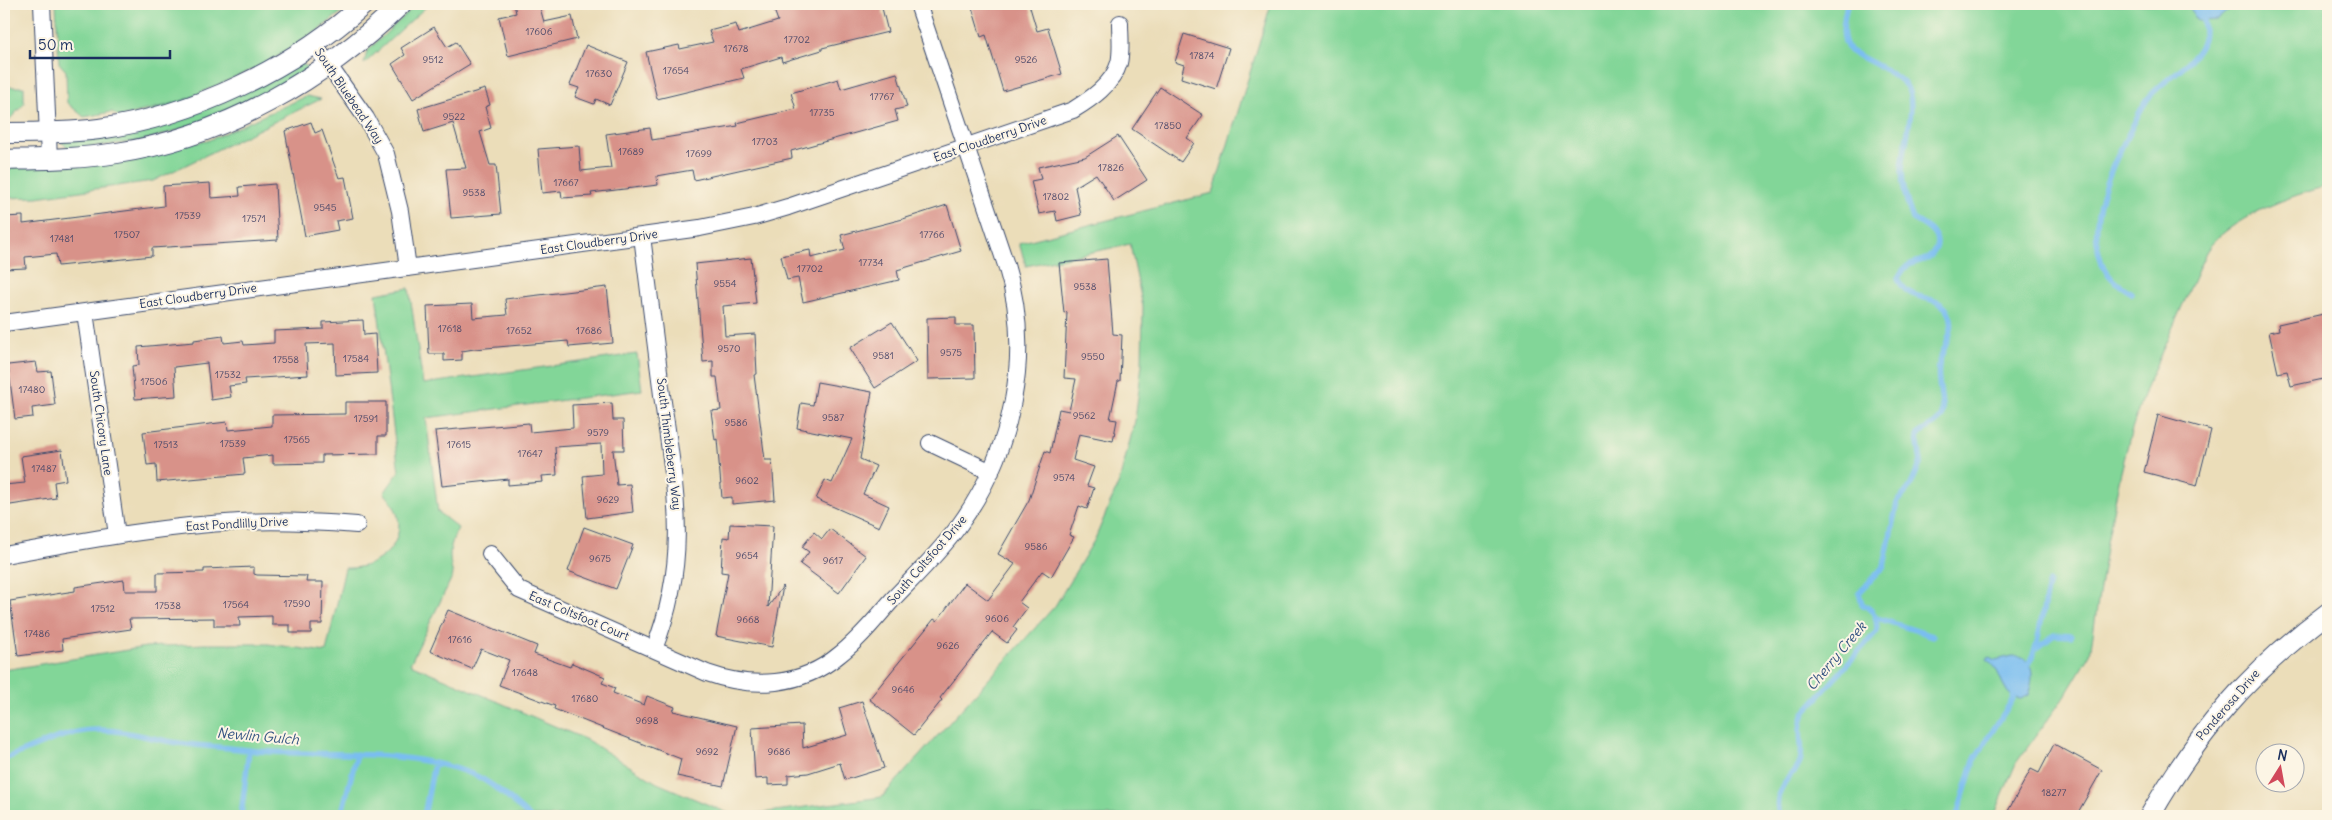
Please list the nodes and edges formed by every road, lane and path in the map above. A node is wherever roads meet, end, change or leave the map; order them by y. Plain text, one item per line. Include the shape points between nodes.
1 (42, 4) edge
2 (364, 4) edge
3 (400, 4) edge
4 (918, 4) edge
5 (1120, 23) dead end
6 (314, 43) junction
7 (329, 64) junction
8 (47, 132) junction
9 (4, 133) edge
10 (967, 147) junction
11 (49, 158) junction
12 (4, 160) edge
13 (642, 236) junction
14 (408, 268) junction
15 (85, 312) junction
16 (4, 323) edge
17 (930, 443) dead end
18 (991, 472) junction
19 (358, 525) dead end
20 (117, 535) junction
21 (490, 554) dead end
22 (4, 555) edge
23 (2328, 613) edge
24 (654, 649) junction
25 (2150, 816) edge

1 - 8 street
2 - 6 street
3 - 7 street
4 - 10 street, South Coltsfoot Drive
5 - 10 street, East Cloudberry Drive via 1120,61 1116,71 1087,102 1057,117
6 - 7 street, South Bluebead Way
6 - 8 street via 255,77 186,107 119,125
7 - 11 street via 261,105 198,131 126,151
7 - 14 street, South Bluebead Way via 386,154 400,210
8 - 9 street
8 - 11 street
10 - 13 street, East Cloudberry Drive via 754,217
10 - 18 street, South Coltsfoot Drive via 1013,287 1016,310 1018,345 1014,394 1007,427
11 - 12 street
13 - 14 street, East Cloudberry Drive
13 - 24 street, South Thimbleberry Way via 678,508 675,579
14 - 15 street, East Cloudberry Drive
15 - 16 street, East Cloudberry Drive
15 - 20 street, South Chicory Lane
17 - 18 street
18 - 24 street, South Coltsfoot Drive via 969,511 939,550 848,647 818,669 789,680 745,683 707,673
19 - 20 street, East Pondlilly Drive via 241,522
20 - 22 street, East Pondlilly Drive
21 - 24 street, East Coltsfoot Court via 519,590
23 - 25 street, Ponderosa Drive via 2277,653 2227,704 2182,761

